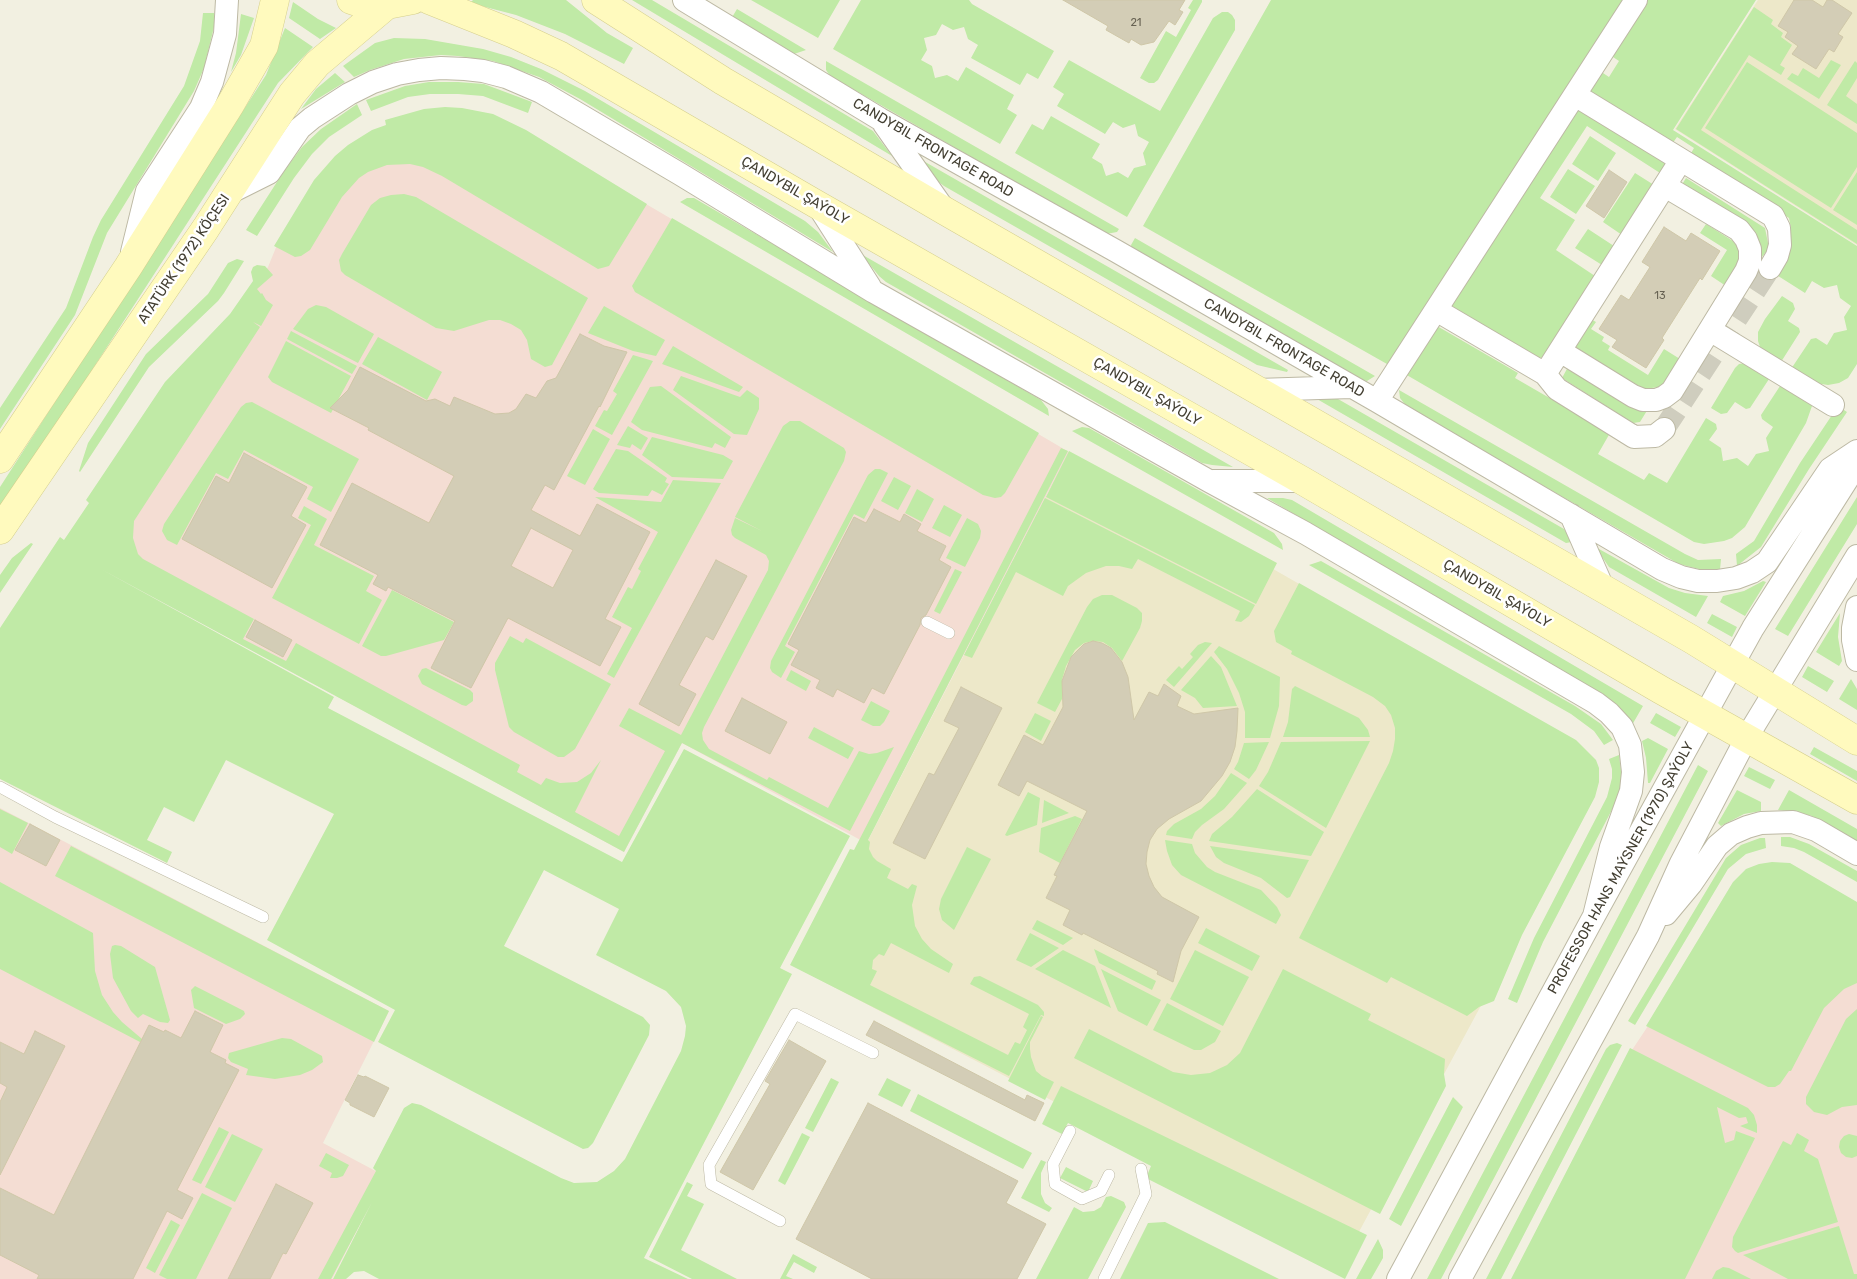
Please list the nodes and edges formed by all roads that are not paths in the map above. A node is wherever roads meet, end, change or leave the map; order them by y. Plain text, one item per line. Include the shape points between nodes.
1 (227, 0) edge
2 (275, 0) edge
3 (351, 0) edge
4 (429, 0) edge
5 (596, 0) edge
6 (684, 0) edge
7 (1636, 0) edge
8 (400, 2) edge
9 (1575, 95) junction
10 (880, 118) junction
11 (1681, 160) junction
12 (1665, 186) junction
13 (228, 193) junction
14 (816, 204) junction
15 (945, 211) junction
16 (128, 267) junction
17 (1770, 268) tunnel mouth
18 (874, 292) junction
19 (1436, 310) junction
20 (1710, 330) junction
21 (1560, 351) junction
22 (1545, 374) junction
23 (1351, 387) junction
24 (1257, 390) junction
25 (1377, 401) junction
26 (1833, 405) dead end
27 (1664, 429) tunnel mouth
28 (1857, 451) edge
29 (0, 459) edge
30 (1857, 464) edge
31 (1209, 481) junction
32 (1303, 481) junction
33 (1571, 515) junction
34 (0, 530) edge
35 (1857, 556) edge
36 (1603, 588) junction
37 (1857, 607) edge
38 (927, 622) dead end
39 (949, 633) dead end
40 (1857, 660) edge
41 (1733, 664) junction
42 (1774, 691) junction
43 (1706, 714) junction
44 (1747, 738) junction
45 (1857, 741) edge
46 (0, 787) edge
47 (1857, 800) edge
48 (1857, 854) edge
49 (1594, 916) junction
50 (263, 917) dead end
51 (1648, 936) junction
52 (873, 1053) dead end
53 (1070, 1131) dead end
54 (1141, 1169) dead end
55 (1109, 1175) dead end
56 (780, 1221) dead end
57 (1104, 1279) edge
58 (1398, 1279) edge
59 (1460, 1279) edge

1 - 16 street via 225,34 212,82 201,108 147,191
2 - 16 main road via 264,46
3 - 8 main road via 360,3
4 - 14 main road, ÇANDYBIL ŞAÝOLY via 561,56
5 - 15 main road via 723,81
6 - 10 street, CANDYBIL FRONTAGE ROAD
7 - 9 street
8 - 13 main road, ATATÜRK (1972) KÖÇESI via 305,76
9 - 11 street
9 - 19 street
10 - 15 street
10 - 23 street, CANDYBIL FRONTAGE ROAD
11 - 12 street
11 - 17 street via 1772,216 1780,228 1780,245
12 - 20 street via 1739,230 1750,249 1746,271
12 - 21 street
13 - 18 street via 269,173 300,128 372,82 419,70 483,71 541,92
13 - 34 main road, ATATÜRK (1972) KÖÇESI
14 - 18 street
14 - 32 main road, ÇANDYBIL ŞAÝOLY
15 - 24 main road
16 - 29 main road
18 - 31 street
19 - 22 street
19 - 25 street
20 - 21 street via 1672,391 1656,400 1633,396
20 - 26 street
21 - 22 street
22 - 27 street via 1557,389 1634,437 1654,436
23 - 24 street
23 - 25 street, CANDYBIL FRONTAGE ROAD
24 - 36 main road
25 - 33 street, CANDYBIL FRONTAGE ROAD
28 - 33 street, CANDYBIL FRONTAGE ROAD via 1830,469 1767,562 1736,578 1698,581 1681,577
30 - 41 street, PROFESSOR HANS MAÝSNER (1970) ŞAÝOLY
31 - 32 street
31 - 49 street via 1306,533 1596,703 1622,727 1632,757 1631,791 1611,847
32 - 43 main road, ÇANDYBIL ŞAÝOLY
33 - 36 street
35 - 42 street
36 - 41 main road
37 - 40 street via 1853,640
38 - 39 lane
41 - 42 main road
41 - 43 street, PROFESSOR HANS MAÝSNER (1970) ŞAÝOLY
42 - 44 street
42 - 45 main road
43 - 44 main road, ÇANDYBIL ŞAÝOLY
43 - 49 street, PROFESSOR HANS MAÝSNER (1970) ŞAÝOLY
44 - 47 main road, ÇANDYBIL ŞAÝOLY
44 - 51 street via 1680,863
46 - 50 lane via 55,817
48 - 51 street via 1816,830 1793,822 1761,822 1747,827 1731,834 1717,846
49 - 58 street, PROFESSOR HANS MAÝSNER (1970) ŞAÝOLY
51 - 59 street
52 - 56 lane via 795,1014 709,1165 711,1184
53 - 55 lane via 1053,1164 1054,1184 1082,1199 1101,1191
54 - 57 lane via 1146,1194

